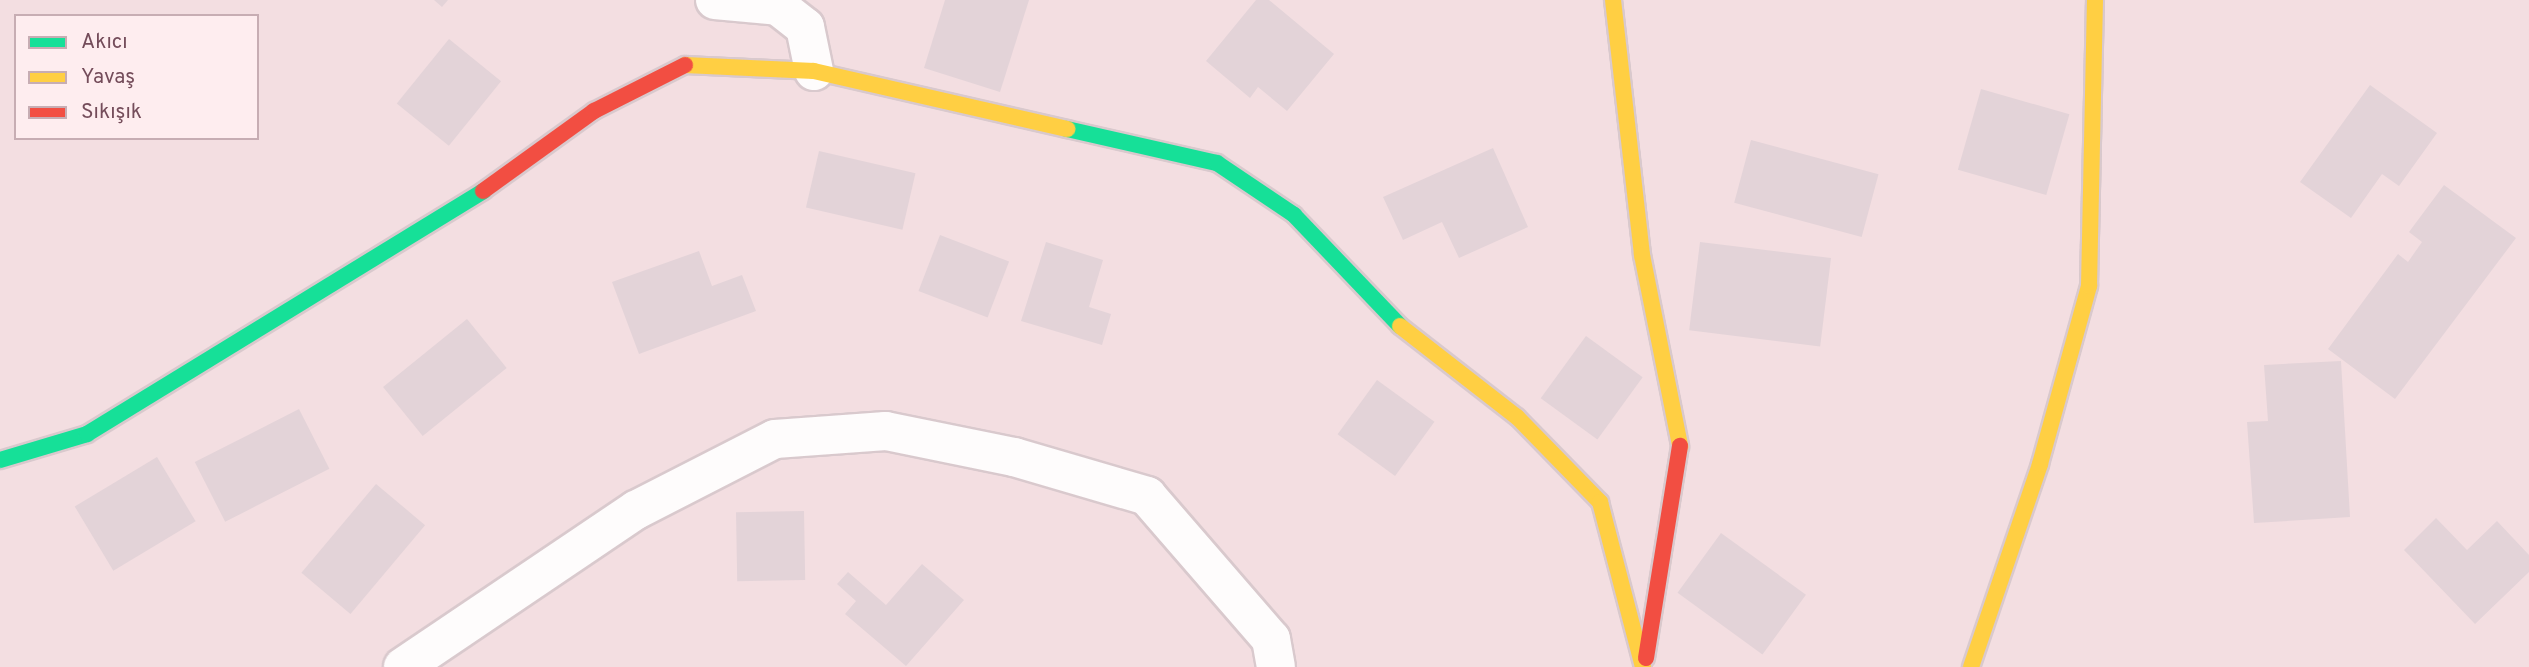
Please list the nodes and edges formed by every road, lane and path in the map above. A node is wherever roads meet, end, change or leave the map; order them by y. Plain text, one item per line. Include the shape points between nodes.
1 (715, 0) edge
2 (1613, 0) edge
3 (2095, 0) edge
4 (814, 71) junction
5 (0, 460) edge
6 (403, 667) edge
7 (1276, 667) edge
8 (1644, 667) edge
9 (1971, 667) edge

1 - 4 street via 778,6 805,27
2 - 8 street via 1642,255 1680,448
3 - 9 street via 2089,286 2040,464
4 - 5 street via 685,65 594,111 433,227 87,434
4 - 8 street via 1217,163 1294,215 1415,341 1517,417 1600,502
6 - 7 street via 636,510 775,439 886,431 1014,457 1147,496 1271,639

